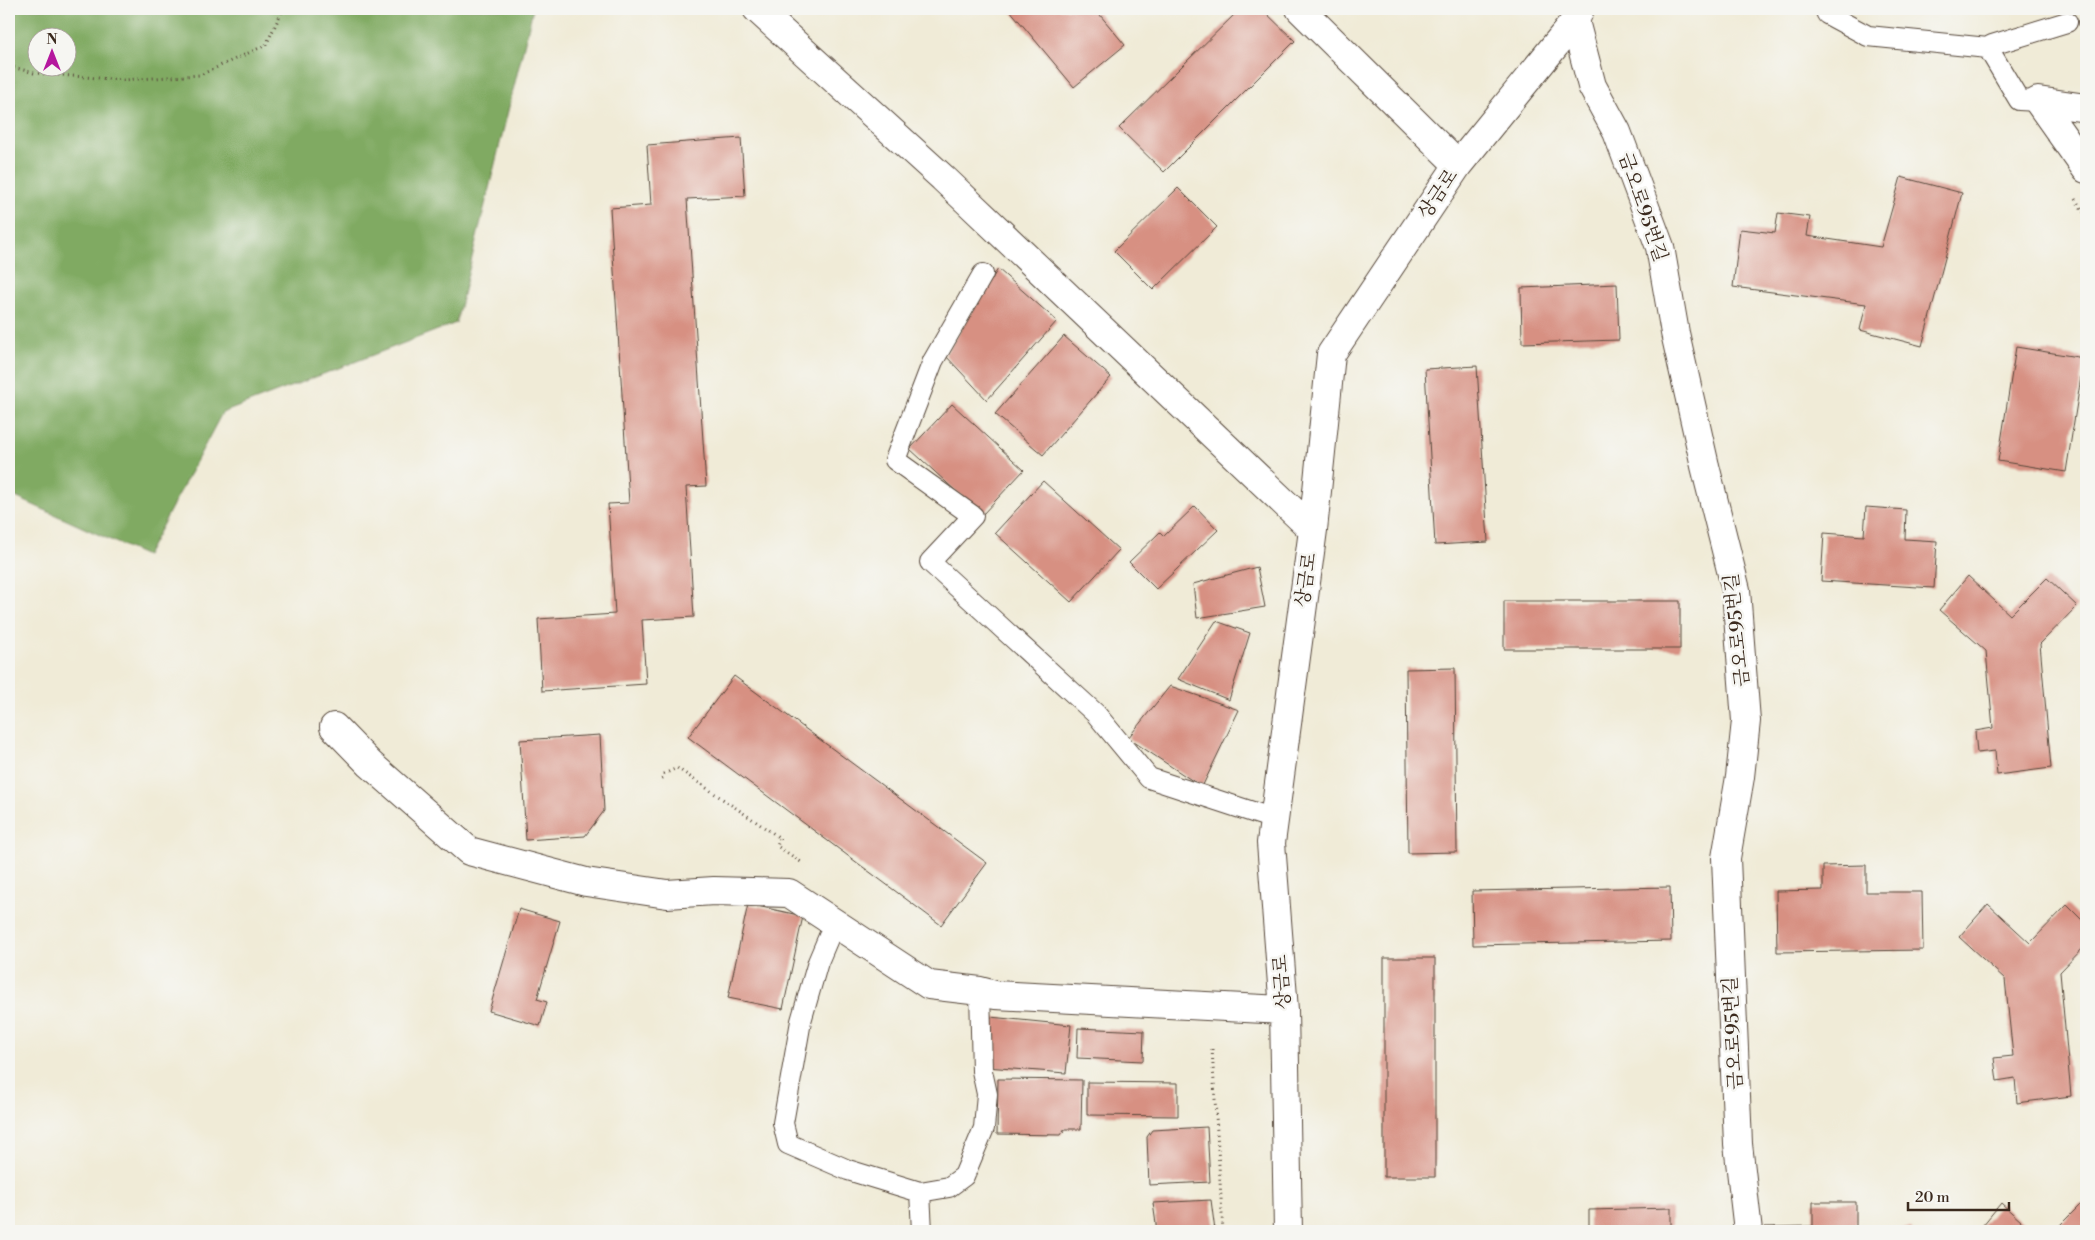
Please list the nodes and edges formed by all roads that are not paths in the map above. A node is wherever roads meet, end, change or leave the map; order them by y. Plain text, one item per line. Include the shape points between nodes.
1 (758, 9) edge
2 (1300, 9) edge
3 (1825, 9) edge
4 (1574, 13) edge
5 (2068, 22) dead end
6 (1988, 48) junction
7 (2038, 101) junction
8 (2086, 108) edge
9 (1458, 165) junction
10 (2086, 169) edge
11 (983, 274) dead end
12 (1313, 530) junction
13 (334, 727) dead end
14 (1274, 819) junction
15 (835, 922) junction
16 (980, 991) junction
17 (1284, 1010) junction
18 (920, 1192) junction
19 (922, 1231) edge
20 (1288, 1231) edge
21 (1748, 1231) edge

1 - 12 street via 943,178
2 - 9 street
3 - 6 lane via 1828,14 1868,36
4 - 9 street, 상금로
4 - 21 street, 금오로95번길 via 1592,86 1617,132 1660,247 1675,333 1736,590 1746,721 1726,858 1738,1144
5 - 6 lane via 1992,44
6 - 7 lane via 2019,100
7 - 8 street
7 - 10 street
9 - 12 street, 상금로 via 1331,354
11 - 14 lane via 932,361 895,460 973,516 930,562 1096,714 1149,778
12 - 14 street, 상금로
13 - 15 street via 370,764 468,851 586,882 667,894 714,891 789,893
14 - 17 street, 상금로 via 1271,843
15 - 16 street via 929,985
15 - 18 lane via 818,962 801,1021 783,1124 788,1144 848,1170
16 - 17 street via 1049,999
16 - 18 lane via 982,1071 987,1094 984,1128 964,1176 949,1187
17 - 20 street, 상금로
18 - 19 lane

